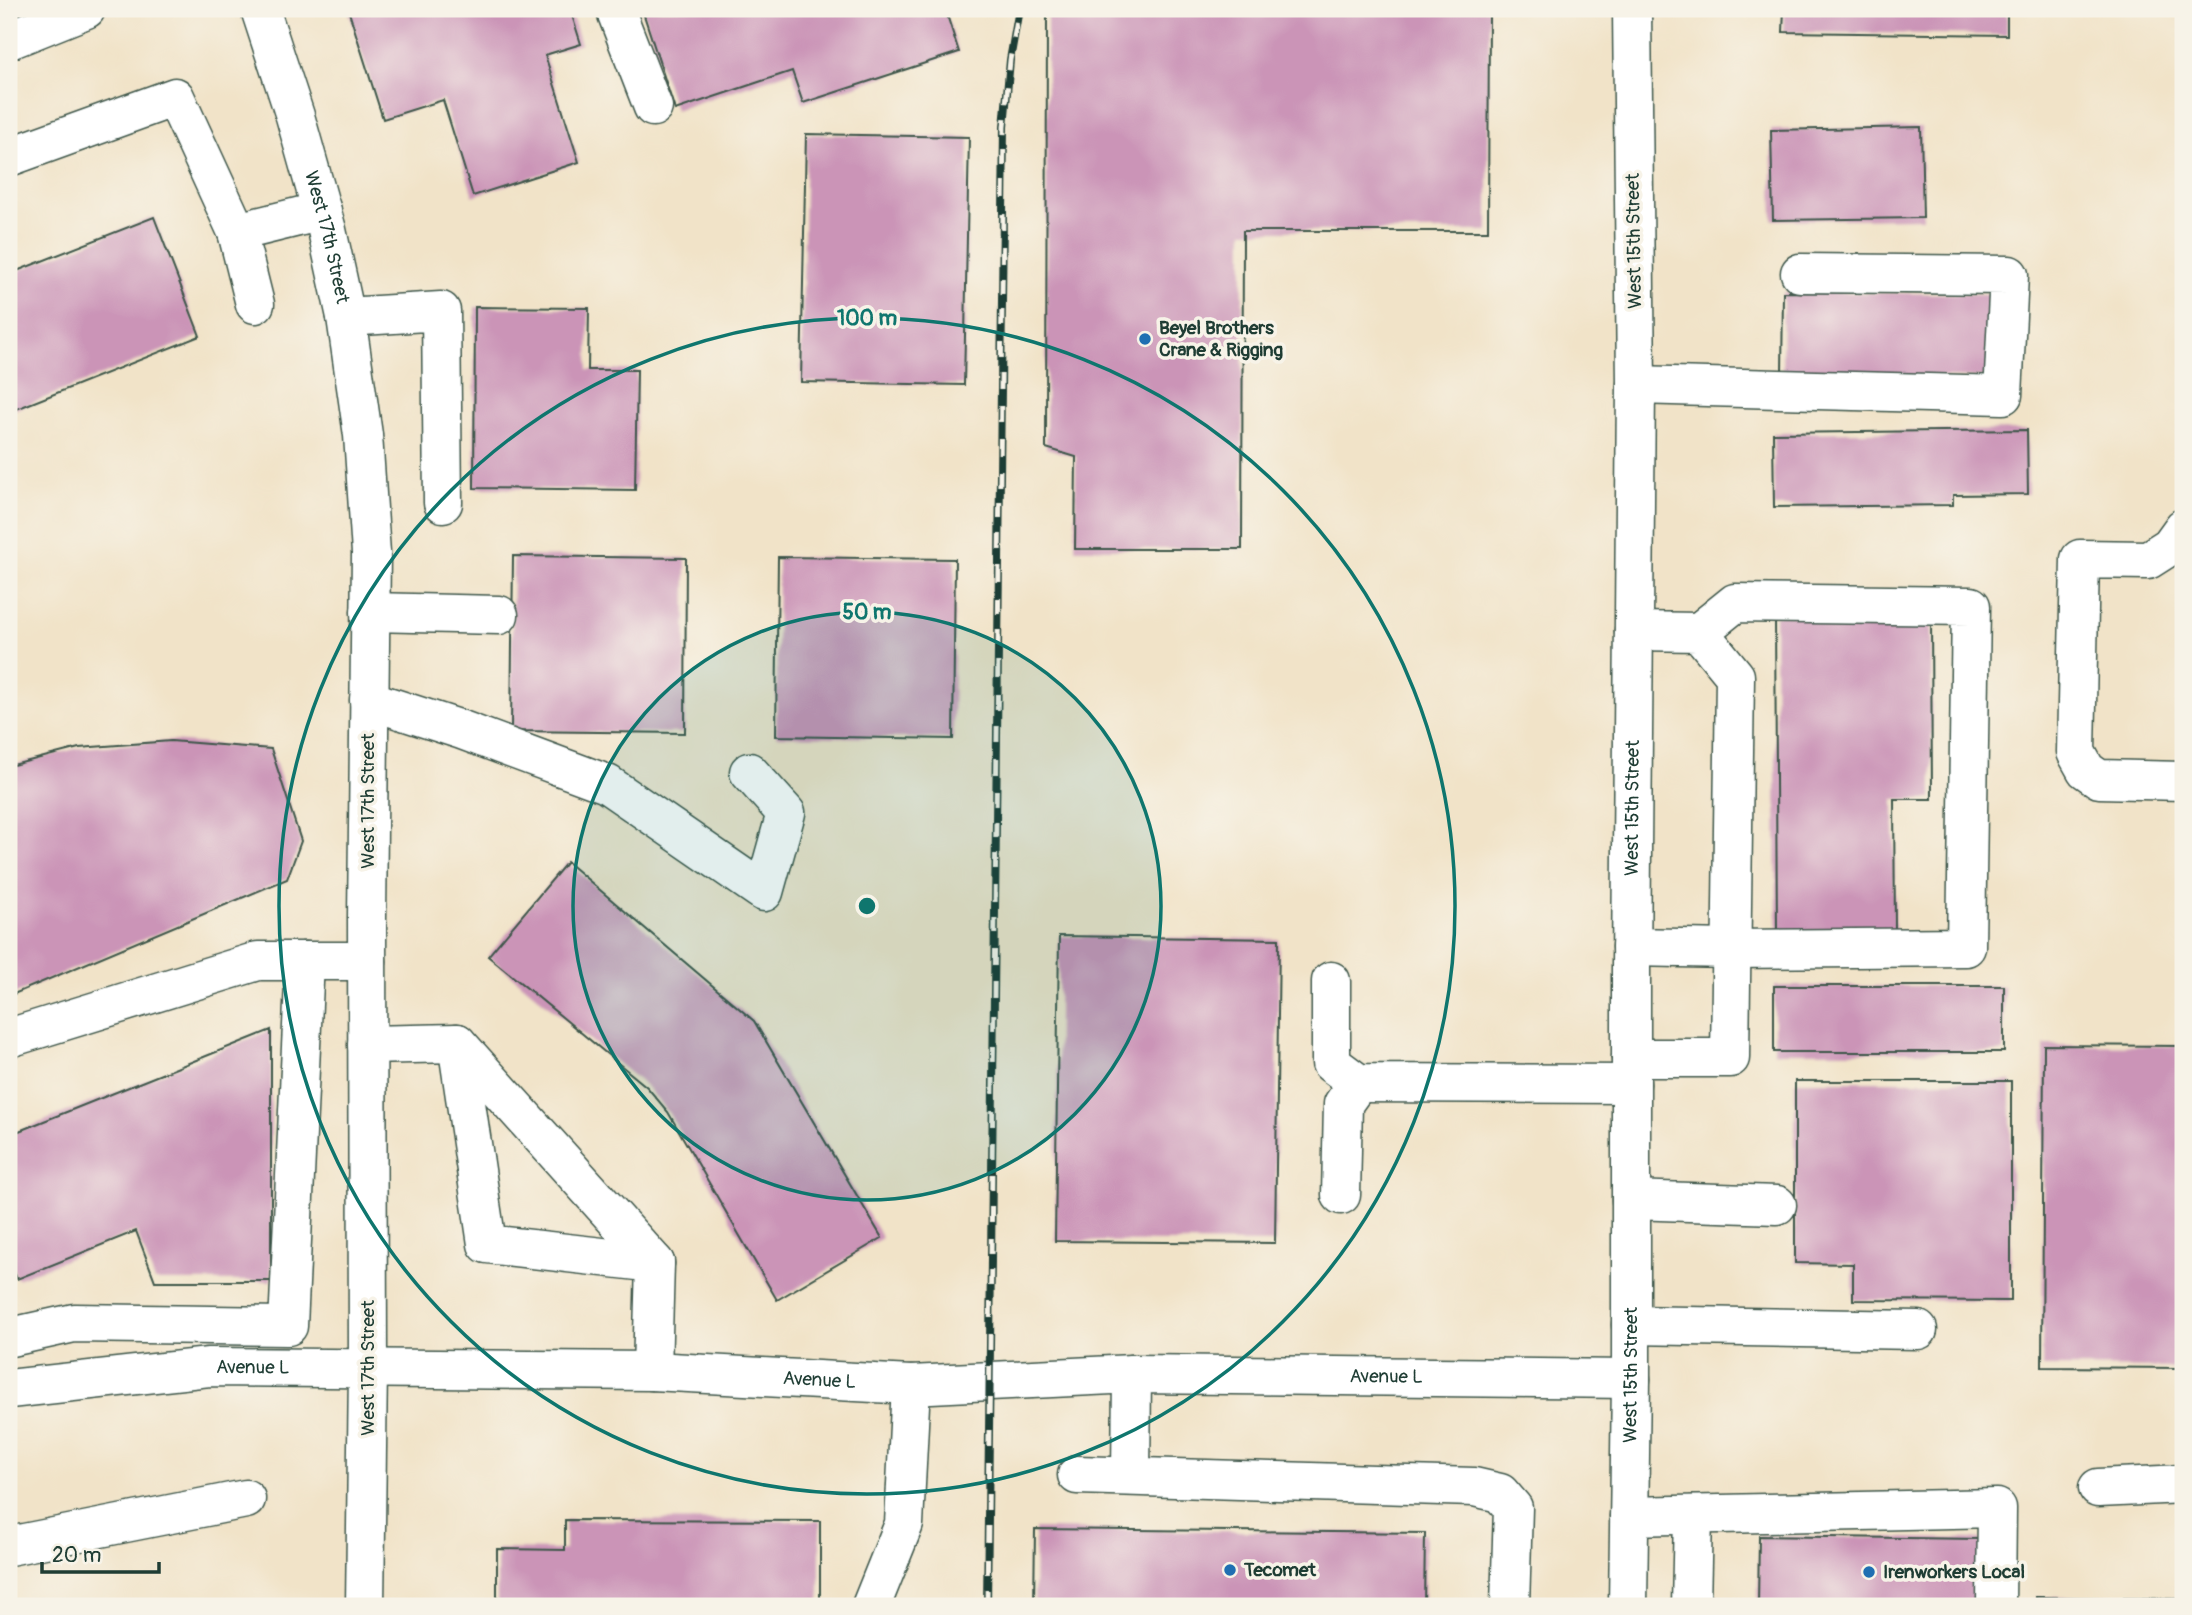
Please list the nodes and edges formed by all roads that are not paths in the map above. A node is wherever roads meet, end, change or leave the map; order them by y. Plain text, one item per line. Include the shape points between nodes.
1 (86, 9) edge
2 (260, 9) edge
3 (615, 9) edge
4 (1632, 9) edge
5 (9, 40) edge
6 (653, 107) dead end
7 (9, 156) edge
8 (321, 211) junction
9 (237, 233) junction
10 (1800, 272) dead end
11 (255, 304) dead end
12 (346, 317) junction
13 (1636, 385) junction
14 (443, 503) dead end
15 (2183, 528) edge
16 (370, 612) junction
17 (499, 615) dead end
18 (1633, 631) junction
19 (1699, 632) junction
20 (369, 700) junction
21 (749, 772) dead end
22 (2183, 780) edge
23 (1631, 947) junction
24 (1730, 949) junction
25 (305, 961) junction
26 (367, 961) junction
27 (1331, 981) dead end
28 (9, 1038) edge
29 (457, 1043) junction
30 (367, 1045) junction
31 (1631, 1071) junction
32 (1359, 1083) junction
33 (1342, 1195) dead end
34 (1631, 1200) junction
35 (1777, 1205) dead end
36 (655, 1263) junction
37 (1631, 1325) junction
38 (1918, 1330) dead end
39 (10, 1334) edge
40 (369, 1368) junction
41 (652, 1371) junction
42 (1132, 1374) junction
43 (1631, 1379) junction
44 (911, 1385) junction
45 (18, 1388) edge
46 (1077, 1475) dead end
47 (1131, 1476) junction
48 (2183, 1484) edge
49 (2098, 1488) dead end
50 (246, 1499) dead end
51 (1693, 1515) junction
52 (1629, 1516) junction
53 (9, 1546) edge
54 (365, 1606) edge
55 (871, 1606) edge
56 (1510, 1606) edge
57 (1628, 1606) edge
58 (1691, 1606) edge
59 (1996, 1606) edge

1 - 5 street
2 - 8 street, West 17th Street
3 - 6 street
4 - 13 street, West 15th Street
7 - 9 street via 175,97
8 - 9 street
8 - 12 street, West 17th Street
9 - 11 street
10 - 13 street via 2009,275 2003,395
12 - 14 street via 441,311
12 - 16 street, West 17th Street via 363,435
13 - 18 street, West 15th Street
15 - 22 street via 2170,546 2148,560 2080,559 2076,752 2086,770 2099,779
16 - 17 street
16 - 20 street, West 17th Street
18 - 19 street
18 - 23 street, West 15th Street
19 - 24 street via 1735,676
19 - 24 street via 1735,603 1972,606 1966,947
20 - 21 street via 607,784 764,892 786,813
20 - 26 street, West 17th Street
23 - 24 street
23 - 31 street, West 15th Street
24 - 31 street via 1730,1058
25 - 26 street
25 - 28 street via 258,961
25 - 39 street via 288,1326 74,1323
26 - 30 street, West 17th Street
27 - 32 street via 1331,1063
29 - 30 street
29 - 36 street
29 - 36 street via 487,1244
30 - 40 street, West 17th Street
31 - 32 street
31 - 34 street, West 15th Street
32 - 33 street via 1343,1104
34 - 35 street
34 - 37 street, West 15th Street
36 - 41 street
37 - 38 street
37 - 43 street, West 15th Street
39 - 45 street
40 - 41 street, Avenue L
40 - 45 street, Avenue L via 209,1367
40 - 54 street, West 17th Street
41 - 44 street, Avenue L
42 - 43 street, Avenue L
42 - 44 street, Avenue L
42 - 47 street
43 - 52 street, West 15th Street
44 - 55 street via 904,1524
46 - 47 street
47 - 56 street via 1474,1487 1500,1493 1513,1508
48 - 49 street
50 - 53 street
51 - 52 street
51 - 58 street
51 - 59 street via 1997,1508
52 - 57 street, West 15th Street

